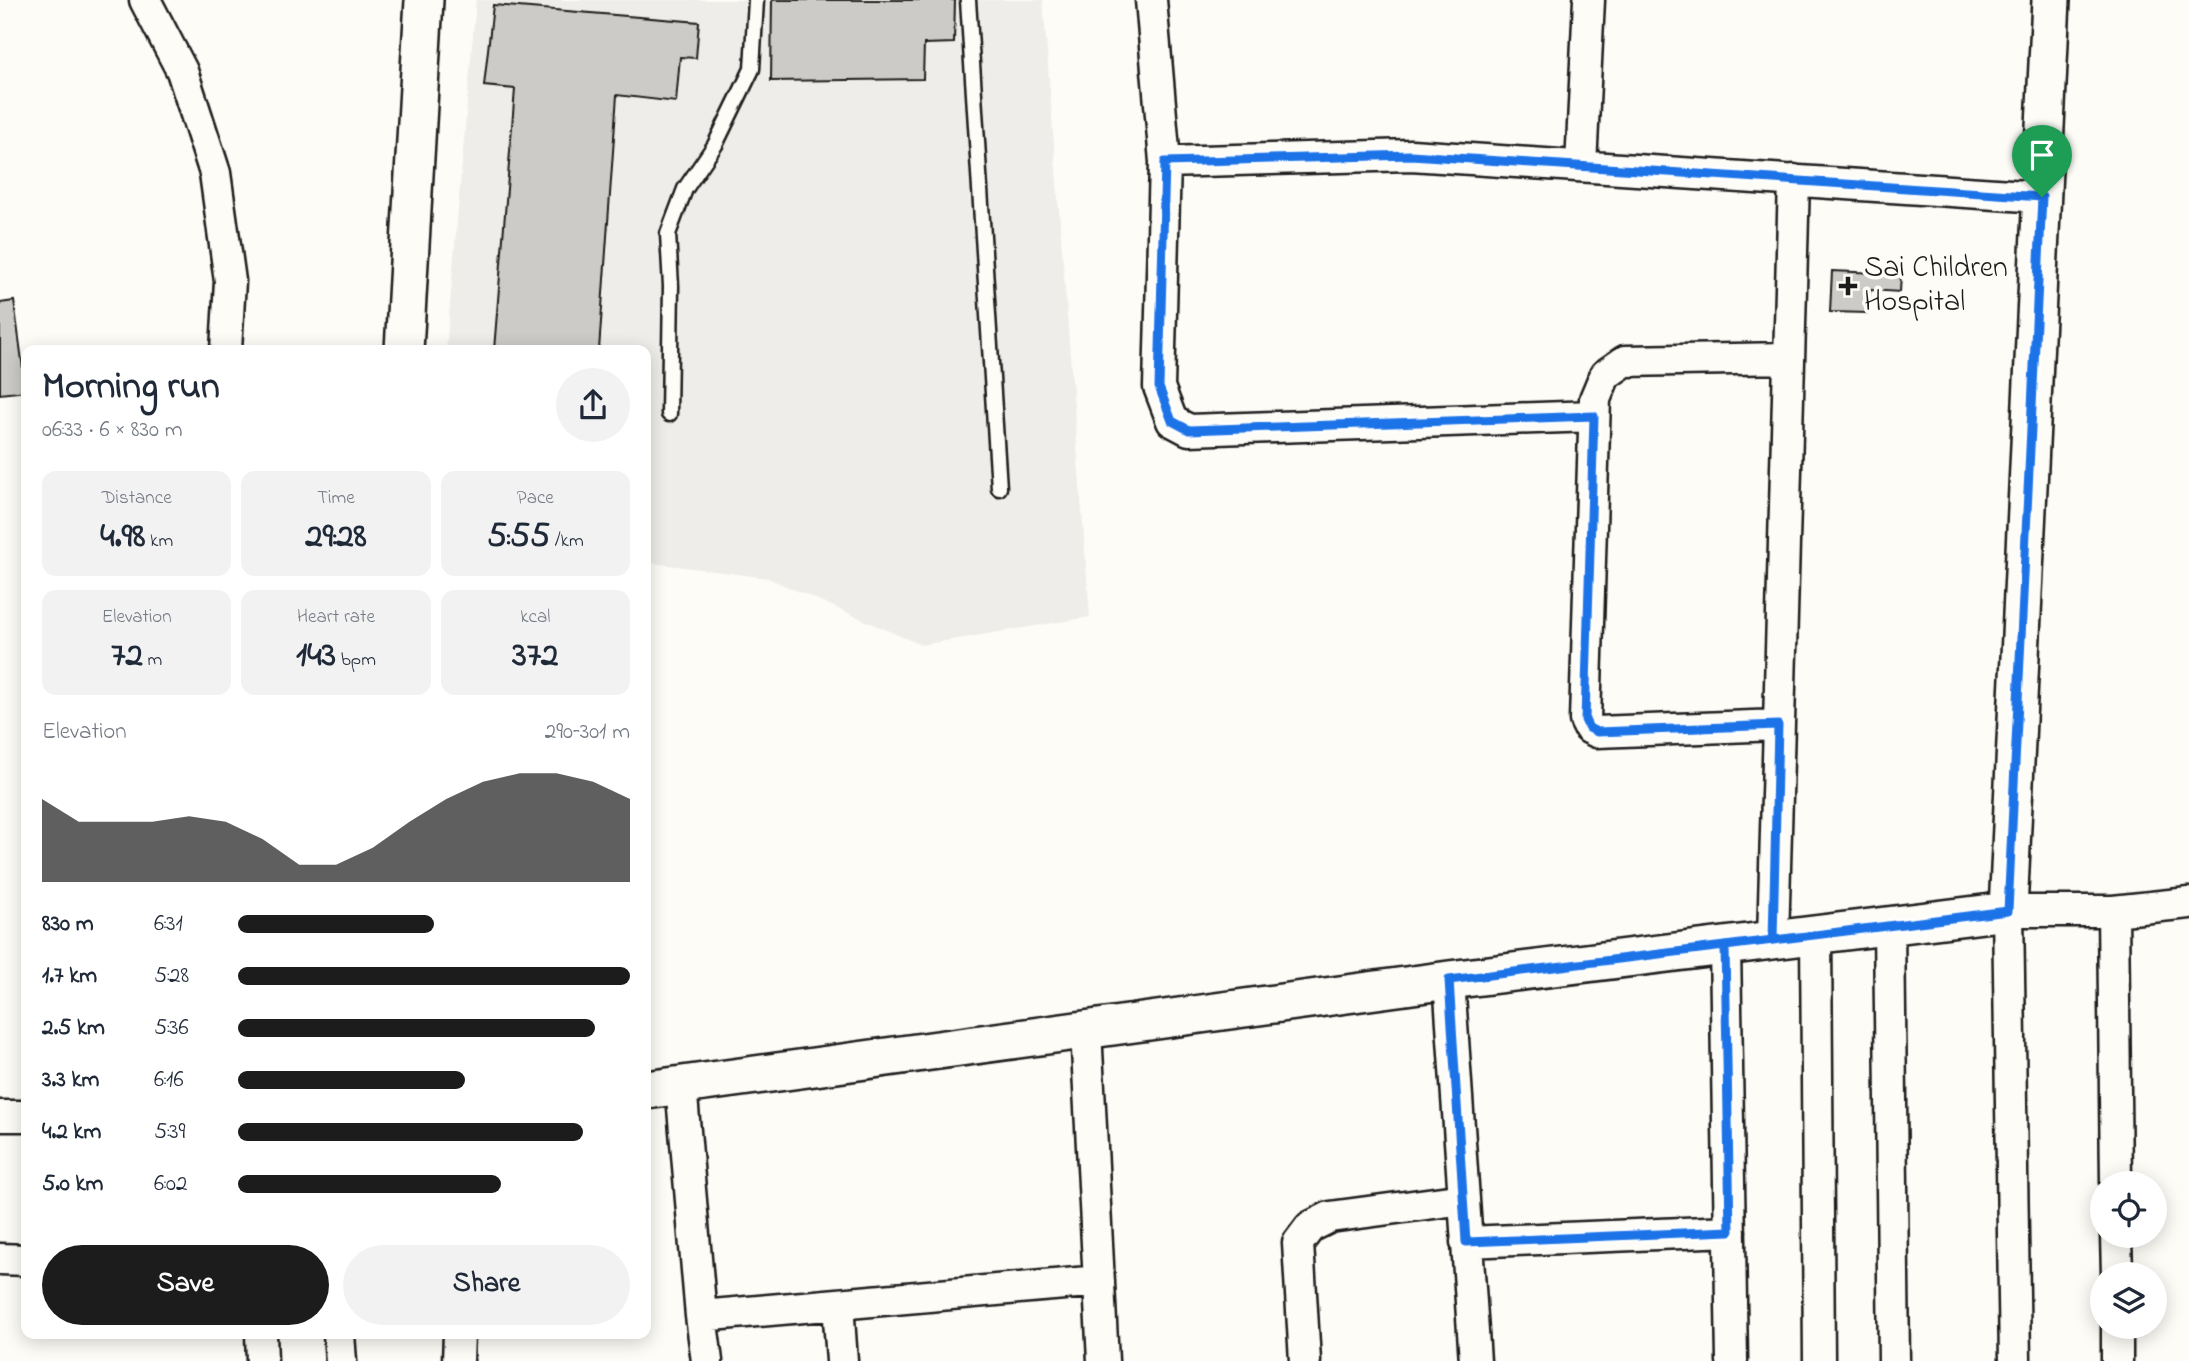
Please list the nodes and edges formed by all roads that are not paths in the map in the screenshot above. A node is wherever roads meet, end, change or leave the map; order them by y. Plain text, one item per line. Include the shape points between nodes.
1 (145, 0) edge
2 (424, 0) edge
3 (755, 0) edge
4 (968, 0) edge
5 (1151, 0) edge
6 (1589, 0) edge
7 (2051, 0) edge
8 (1165, 162) junction
9 (1581, 166) junction
10 (1794, 180) junction
11 (2042, 197) junction
12 (226, 345) edge
13 (404, 345) edge
14 (1788, 358) junction
15 (669, 414) dead end
16 (1594, 416) junction
17 (999, 488) dead end
18 (1778, 725) junction
19 (2189, 903) edge
20 (2008, 911) junction
21 (2113, 911) junction
22 (1889, 925) junction
23 (1816, 934) junction
24 (1773, 940) junction
25 (1725, 946) junction
26 (1449, 980) junction
27 (1086, 1030) junction
28 (663, 1088) edge
29 (0, 1116) edge
30 (21, 1116) edge
31 (2116, 1171) edge
32 (1464, 1199) junction
33 (1730, 1231) junction
34 (1466, 1242) junction
35 (0, 1259) edge
36 (21, 1260) edge
37 (1099, 1282) junction
38 (838, 1304) junction
39 (701, 1316) junction
40 (261, 1339) edge
41 (339, 1339) edge
42 (458, 1339) edge
43 (2117, 1339) edge
44 (262, 1361) edge
45 (341, 1361) edge
46 (458, 1361) edge
47 (707, 1361) edge
48 (842, 1361) edge
49 (1103, 1361) edge
50 (1305, 1361) edge
51 (1475, 1361) edge
52 (1732, 1361) edge
53 (1819, 1361) edge
54 (1894, 1361) edge
55 (2015, 1361) edge
56 (2117, 1361) edge

1 - 12 street via 182,71 215,173 230,281
2 - 13 street
3 - 15 lane via 752,69 715,145 685,189 668,234
4 - 17 lane
5 - 8 street
6 - 9 street
7 - 11 street
8 - 9 street via 1411,155
8 - 16 street via 1159,387 1172,421 1189,430
9 - 10 street
10 - 11 street
10 - 14 street
11 - 20 street
14 - 16 street via 1625,361 1605,375
14 - 18 street
16 - 18 street via 1585,720 1589,728 1597,732
18 - 24 street
19 - 21 street
20 - 21 street
20 - 22 street
20 - 55 street
21 - 31 street
22 - 23 street
22 - 54 street
23 - 24 street
23 - 53 street
24 - 25 street
25 - 26 street
25 - 33 street
26 - 27 street
26 - 32 street
27 - 28 street
27 - 37 street
28 - 39 street
29 - 30 street
32 - 34 street
32 - 50 street via 1329,1217 1310,1227 1298,1243
33 - 34 street
33 - 52 street
34 - 51 street
35 - 36 street
37 - 38 street
37 - 49 street
38 - 39 street
38 - 48 street
39 - 47 street
40 - 44 street
41 - 45 street
42 - 46 street
43 - 56 street

